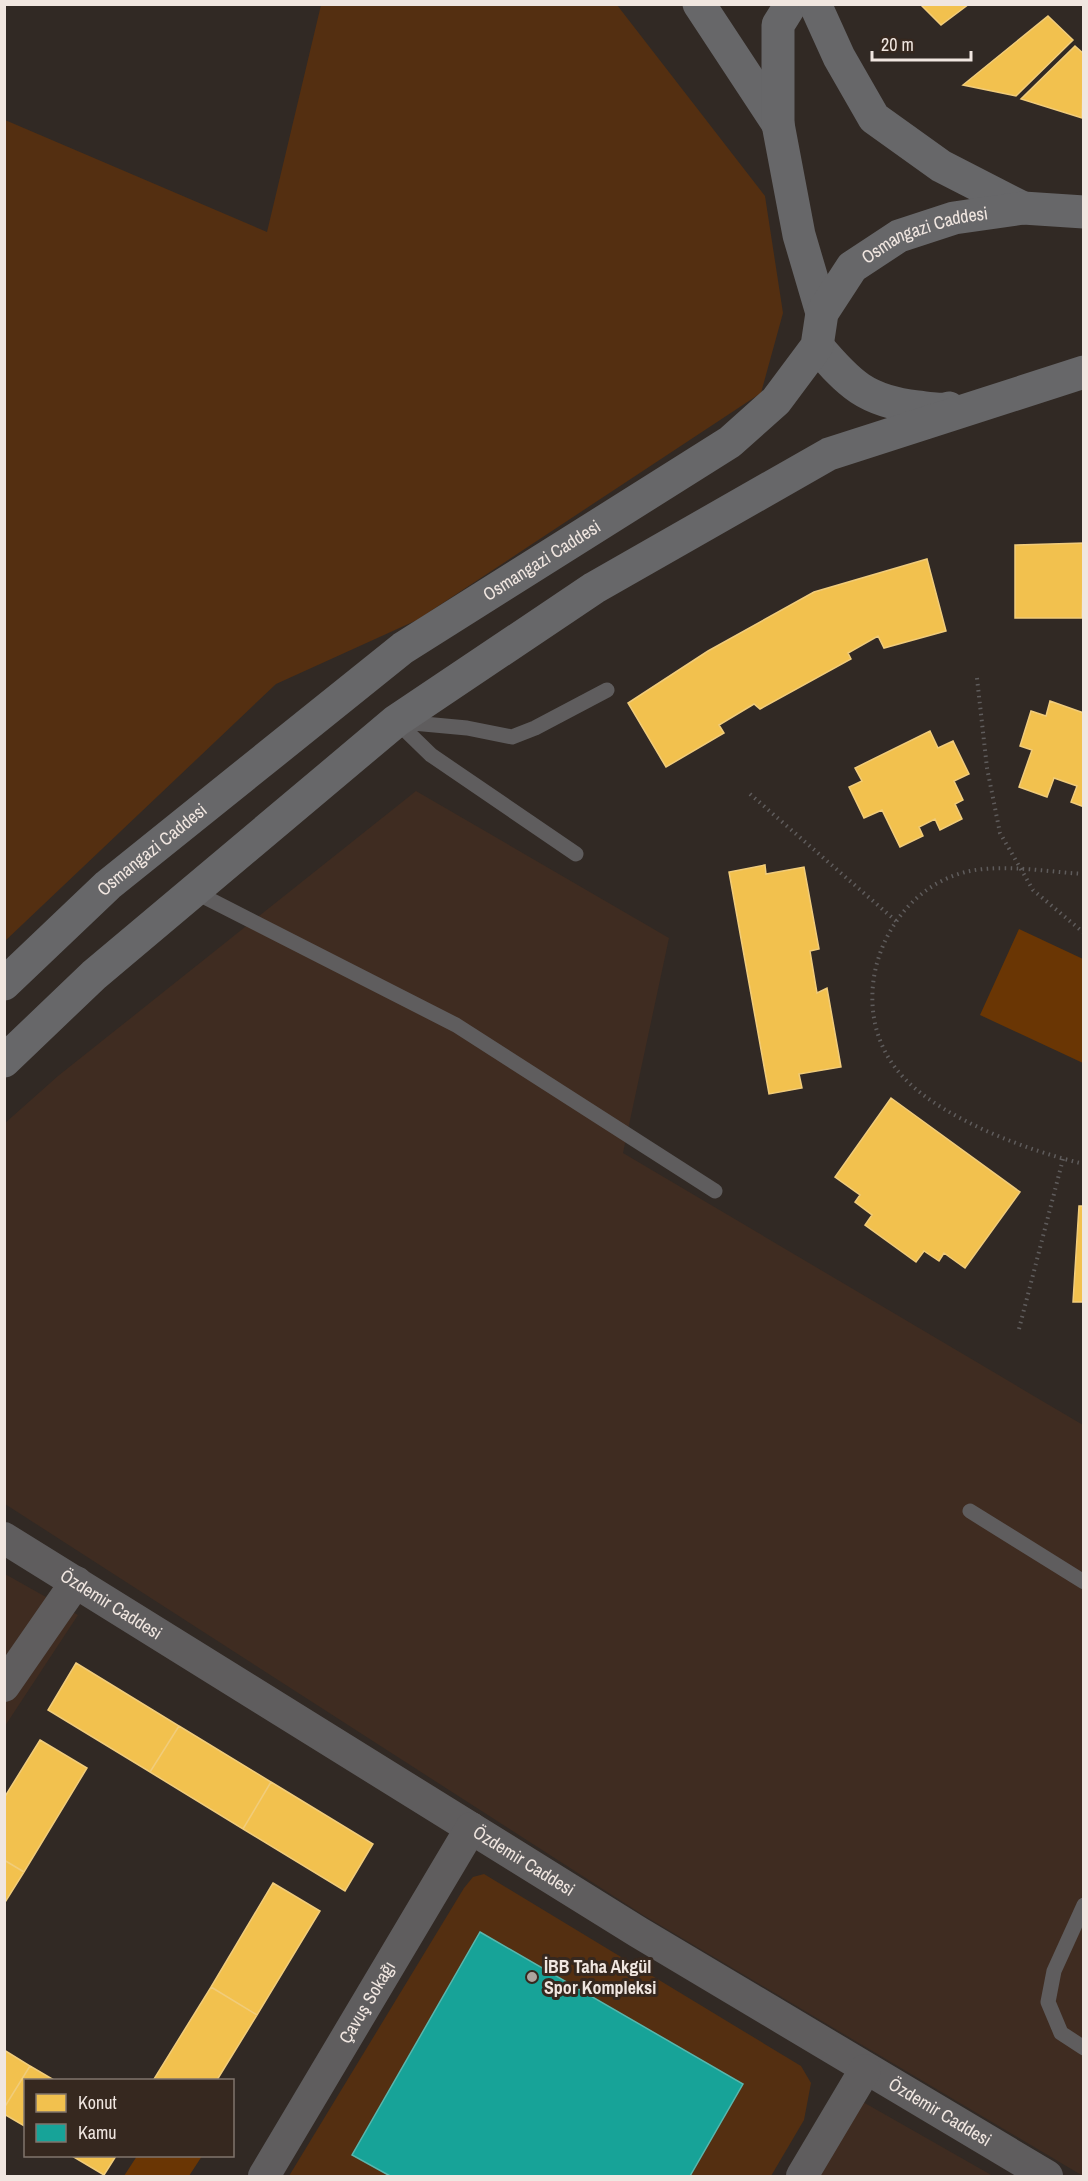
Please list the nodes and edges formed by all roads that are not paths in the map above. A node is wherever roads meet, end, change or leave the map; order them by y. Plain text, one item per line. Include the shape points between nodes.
1 (699, 4) edge
2 (791, 4) edge
3 (815, 4) edge
4 (778, 124) junction
5 (1023, 208) junction
6 (1070, 212) edge
7 (1083, 230) edge
8 (822, 313) junction
9 (817, 346) junction
10 (1083, 353) edge
11 (1083, 372) edge
12 (1048, 384) junction
13 (1000, 398) junction
14 (607, 690) dead end
15 (396, 721) junction
16 (576, 854) dead end
17 (193, 891) junction
18 (4, 984) edge
19 (4, 1061) edge
20 (716, 1191) dead end
21 (970, 1511) dead end
22 (4, 1538) edge
23 (76, 1582) junction
24 (1083, 1582) edge
25 (4, 1686) edge
26 (471, 1828) junction
27 (1083, 1905) edge
28 (1083, 2048) edge
29 (865, 2070) junction
30 (264, 2176) edge
31 (802, 2176) edge
32 (1047, 2176) edge

1 - 4 main road
2 - 4 main road via 778,25
3 - 5 main road via 838,57 874,118 941,166
4 - 8 main road via 799,235
5 - 6 main road, Osmangazi Caddesi
5 - 8 main road, Osmangazi Caddesi via 954,218 898,236 852,267
6 - 7 main road
8 - 9 main road, Osmangazi Caddesi
9 - 13 main road via 839,373 867,395 899,405 944,409
9 - 18 main road, Osmangazi Caddesi via 776,401 730,441 403,648 108,885
10 - 12 main road
11 - 12 main road
12 - 13 main road
13 - 15 main road via 829,454 594,588
14 - 15 lane via 512,737
15 - 16 lane via 431,755
15 - 17 main road
17 - 19 main road via 94,975
17 - 20 lane via 456,1025
21 - 24 lane
22 - 23 street, Özdemir Caddesi
23 - 25 street
23 - 26 street, Özdemir Caddesi
26 - 29 street, Özdemir Caddesi
26 - 30 street, Çavuş Sokağı
27 - 28 lane via 1054,1971 1048,2002 1061,2032
29 - 31 street
29 - 32 street, Özdemir Caddesi

